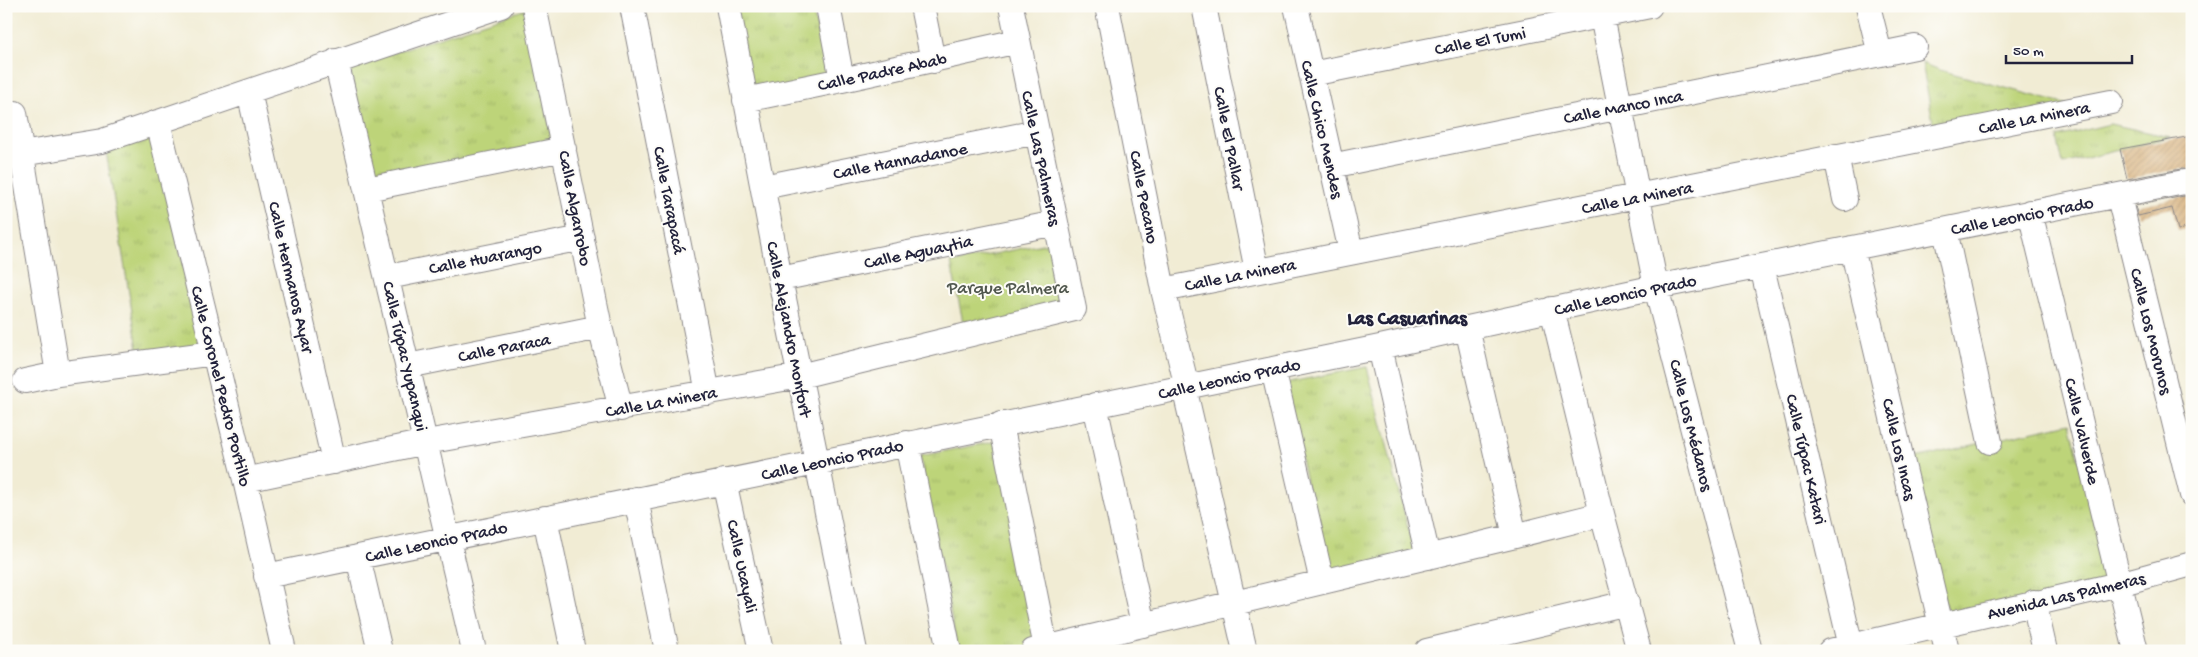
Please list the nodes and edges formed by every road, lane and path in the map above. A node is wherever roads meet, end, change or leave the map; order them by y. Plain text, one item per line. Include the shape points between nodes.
1 (501, 6) edge
2 (534, 6) edge
3 (632, 6) edge
4 (728, 6) edge
5 (828, 6) edge
6 (922, 6) edge
7 (1011, 6) edge
8 (1107, 6) edge
9 (1204, 6) edge
10 (1296, 6) edge
11 (1650, 6) edge
12 (1868, 6) edge
13 (1601, 11) edge
14 (1018, 41) junction
15 (1916, 47) dead end
16 (1880, 54) junction
17 (336, 61) junction
18 (933, 61) junction
19 (1311, 74) junction
20 (842, 80) junction
21 (249, 92) junction
22 (745, 100) junction
23 (2111, 102) dead end
24 (1622, 107) junction
25 (15, 113) dead end
26 (158, 122) junction
27 (1037, 132) junction
28 (564, 149) junction
29 (21, 154) junction
30 (1836, 156) junction
31 (1331, 166) junction
32 (2192, 178) edge
33 (2192, 186) edge
34 (762, 187) junction
35 (367, 189) junction
36 (2126, 195) junction
37 (1639, 197) junction
38 (1845, 199) dead end
39 (2030, 212) junction
40 (1056, 223) junction
41 (1945, 230) junction
42 (582, 238) junction
43 (1852, 248) junction
44 (1351, 252) junction
45 (1762, 267) junction
46 (1257, 271) junction
47 (388, 277) junction
48 (780, 279) junction
49 (1656, 287) junction
50 (1163, 290) junction
51 (1074, 309) joint
52 (1552, 309) junction
53 (600, 327) junction
54 (1468, 328) junction
55 (1380, 347) junction
56 (214, 354) junction
57 (408, 366) junction
58 (1273, 369) junction
59 (58, 374) junction
60 (800, 376) junction
61 (25, 381) dead end
62 (1185, 387) junction
63 (708, 393) junction
64 (1095, 405) junction
65 (621, 409) junction
66 (1001, 424) junction
67 (426, 442) junction
68 (1990, 442) dead end
69 (907, 444) junction
70 (334, 462) junction
71 (817, 462) junction
72 (245, 480) junction
73 (724, 481) junction
74 (2192, 495) edge
75 (636, 499) junction
76 (1602, 514) junction
77 (545, 518) junction
78 (1514, 536) junction
79 (448, 540) junction
80 (358, 557) junction
81 (1428, 557) junction
82 (2192, 564) edge
83 (266, 576) junction
84 (1322, 582) junction
85 (2119, 584) junction
86 (2034, 602) junction
87 (1234, 603) junction
88 (1627, 603) junction
89 (1941, 624) junction
90 (1143, 625) junction
91 (1039, 649) edge
92 (1844, 649) edge
93 (284, 651) edge
94 (380, 651) edge
95 (474, 651) edge
96 (573, 651) edge
97 (667, 651) edge
98 (761, 651) edge
99 (855, 651) edge
100 (949, 651) edge
101 (1245, 651) edge
102 (1427, 651) edge
103 (1639, 651) edge
104 (1750, 651) edge
105 (1947, 651) edge
106 (2045, 651) edge
107 (2136, 651) edge

1 - 17 street
2 - 28 street, Calle Algarrobo
3 - 63 street, Calle Tarapacá
4 - 22 street, Calle Alejandro Monfort
5 - 20 street
6 - 18 street
7 - 14 street, Calle Las Palmeras
8 - 50 street, Calle Pecano
9 - 46 street, Calle El Pallar
10 - 19 street, Calle Chico Mendes
11 - 13 street, Calle El Tumi
12 - 16 street
13 - 19 street, Calle El Tumi
13 - 24 street, Calle Los Médanos
14 - 18 street, Calle Padre Abab
14 - 27 street, Calle Las Palmeras
15 - 16 street, Calle Manco Inca
16 - 24 street, Calle Manco Inca
17 - 21 street
17 - 35 street, Calle Túpac Yupanqui
18 - 20 street, Calle Padre Abab
19 - 31 street, Calle Chico Mendes
20 - 22 street, Calle Padre Abab
21 - 26 street
21 - 70 street, Calle Hermanos Ayar
22 - 34 street, Calle Alejandro Monfort
23 - 30 street, Calle La Minera
24 - 31 street, Calle Manco Inca
24 - 37 street, Calle Los Médanos
25 - 29 street
26 - 29 street via 102,141
26 - 56 street, Calle Coronel Pedro Portillo
27 - 34 street, Calle Hannadanoe
27 - 40 street, Calle Las Palmeras
28 - 35 street
28 - 42 street, Calle Algarrobo
29 - 59 street
30 - 37 street, Calle La Minera
30 - 38 street
31 - 44 street, Calle Chico Mendes
32 - 36 street via 2187,176 2130,188
33 - 36 street, Calle Leoncio Prado via 2184,182
34 - 48 street, Calle Alejandro Monfort
35 - 47 street, Calle Túpac Yupanqui
36 - 39 street, Calle Leoncio Prado
36 - 74 street, Calle Los Morunos
37 - 44 street, Calle La Minera
37 - 49 street, Calle Los Médanos
39 - 41 street, Calle Leoncio Prado
39 - 85 street, Calle Valverde
40 - 48 street, Calle Aguaytia
40 - 51 street, Calle Las Palmeras
41 - 43 street, Calle Leoncio Prado
41 - 68 street
42 - 47 street, Calle Huarango
42 - 53 street, Calle Algarrobo
43 - 45 street, Calle Leoncio Prado
43 - 89 street, Calle Los Incas
44 - 46 street, Calle La Minera
45 - 49 street, Calle Leoncio Prado
45 - 92 street, Calle Túpac Katari
46 - 50 street, Calle La Minera
47 - 57 street, Calle Túpac Yupanqui
48 - 60 street, Calle Alejandro Monfort
49 - 52 street, Calle Leoncio Prado
49 - 104 street, Calle Los Médanos
50 - 62 street, Calle Pecano
51 - 60 street, Calle La Minera
52 - 54 street, Calle Leoncio Prado
52 - 76 street
53 - 57 street, Calle Paraca
53 - 65 street, Calle Algarrobo
54 - 55 street, Calle Leoncio Prado
54 - 78 street
55 - 58 street, Calle Leoncio Prado
55 - 81 street
56 - 59 street
56 - 72 street, Calle Coronel Pedro Portillo
57 - 67 street, Calle Túpac Yupanqui
58 - 62 street, Calle Leoncio Prado
58 - 84 street
59 - 61 street
60 - 63 street, Calle La Minera
60 - 71 street, Calle Alejandro Monfort
62 - 64 street, Calle Leoncio Prado
62 - 87 street, Calle Pecano
63 - 65 street, Calle La Minera
64 - 66 street, Calle Leoncio Prado
64 - 90 street
65 - 67 street, Calle La Minera
66 - 69 street, Calle Leoncio Prado
66 - 91 street
67 - 70 street, Calle La Minera
67 - 79 street, Calle Túpac Yupanqui
69 - 71 street, Calle Leoncio Prado
69 - 100 street
70 - 72 street, Calle La Minera
71 - 73 street, Calle Leoncio Prado
71 - 99 street, Calle Alejandro Monfort
72 - 83 street, Calle Coronel Pedro Portillo
73 - 75 street, Calle Leoncio Prado
73 - 98 street, Calle Ucayali
75 - 77 street, Calle Leoncio Prado
75 - 97 street
76 - 78 street
76 - 88 street
77 - 79 street, Calle Leoncio Prado
77 - 96 street
78 - 81 street
79 - 80 street, Calle Leoncio Prado
79 - 95 street, Calle Túpac Yupanqui
80 - 83 street, Calle Leoncio Prado
80 - 94 street
81 - 84 street
82 - 85 street, Avenida Las Palmeras
83 - 93 street, Calle Coronel Pedro Portillo
84 - 87 street
85 - 86 street, Avenida Las Palmeras
85 - 107 street, Calle Valverde
86 - 89 street, Avenida Las Palmeras
86 - 106 street
87 - 90 street
87 - 101 street, Calle Pecano
88 - 102 street
88 - 103 street
89 - 92 street, Avenida Las Palmeras
89 - 105 street, Calle Los Incas
90 - 91 street

